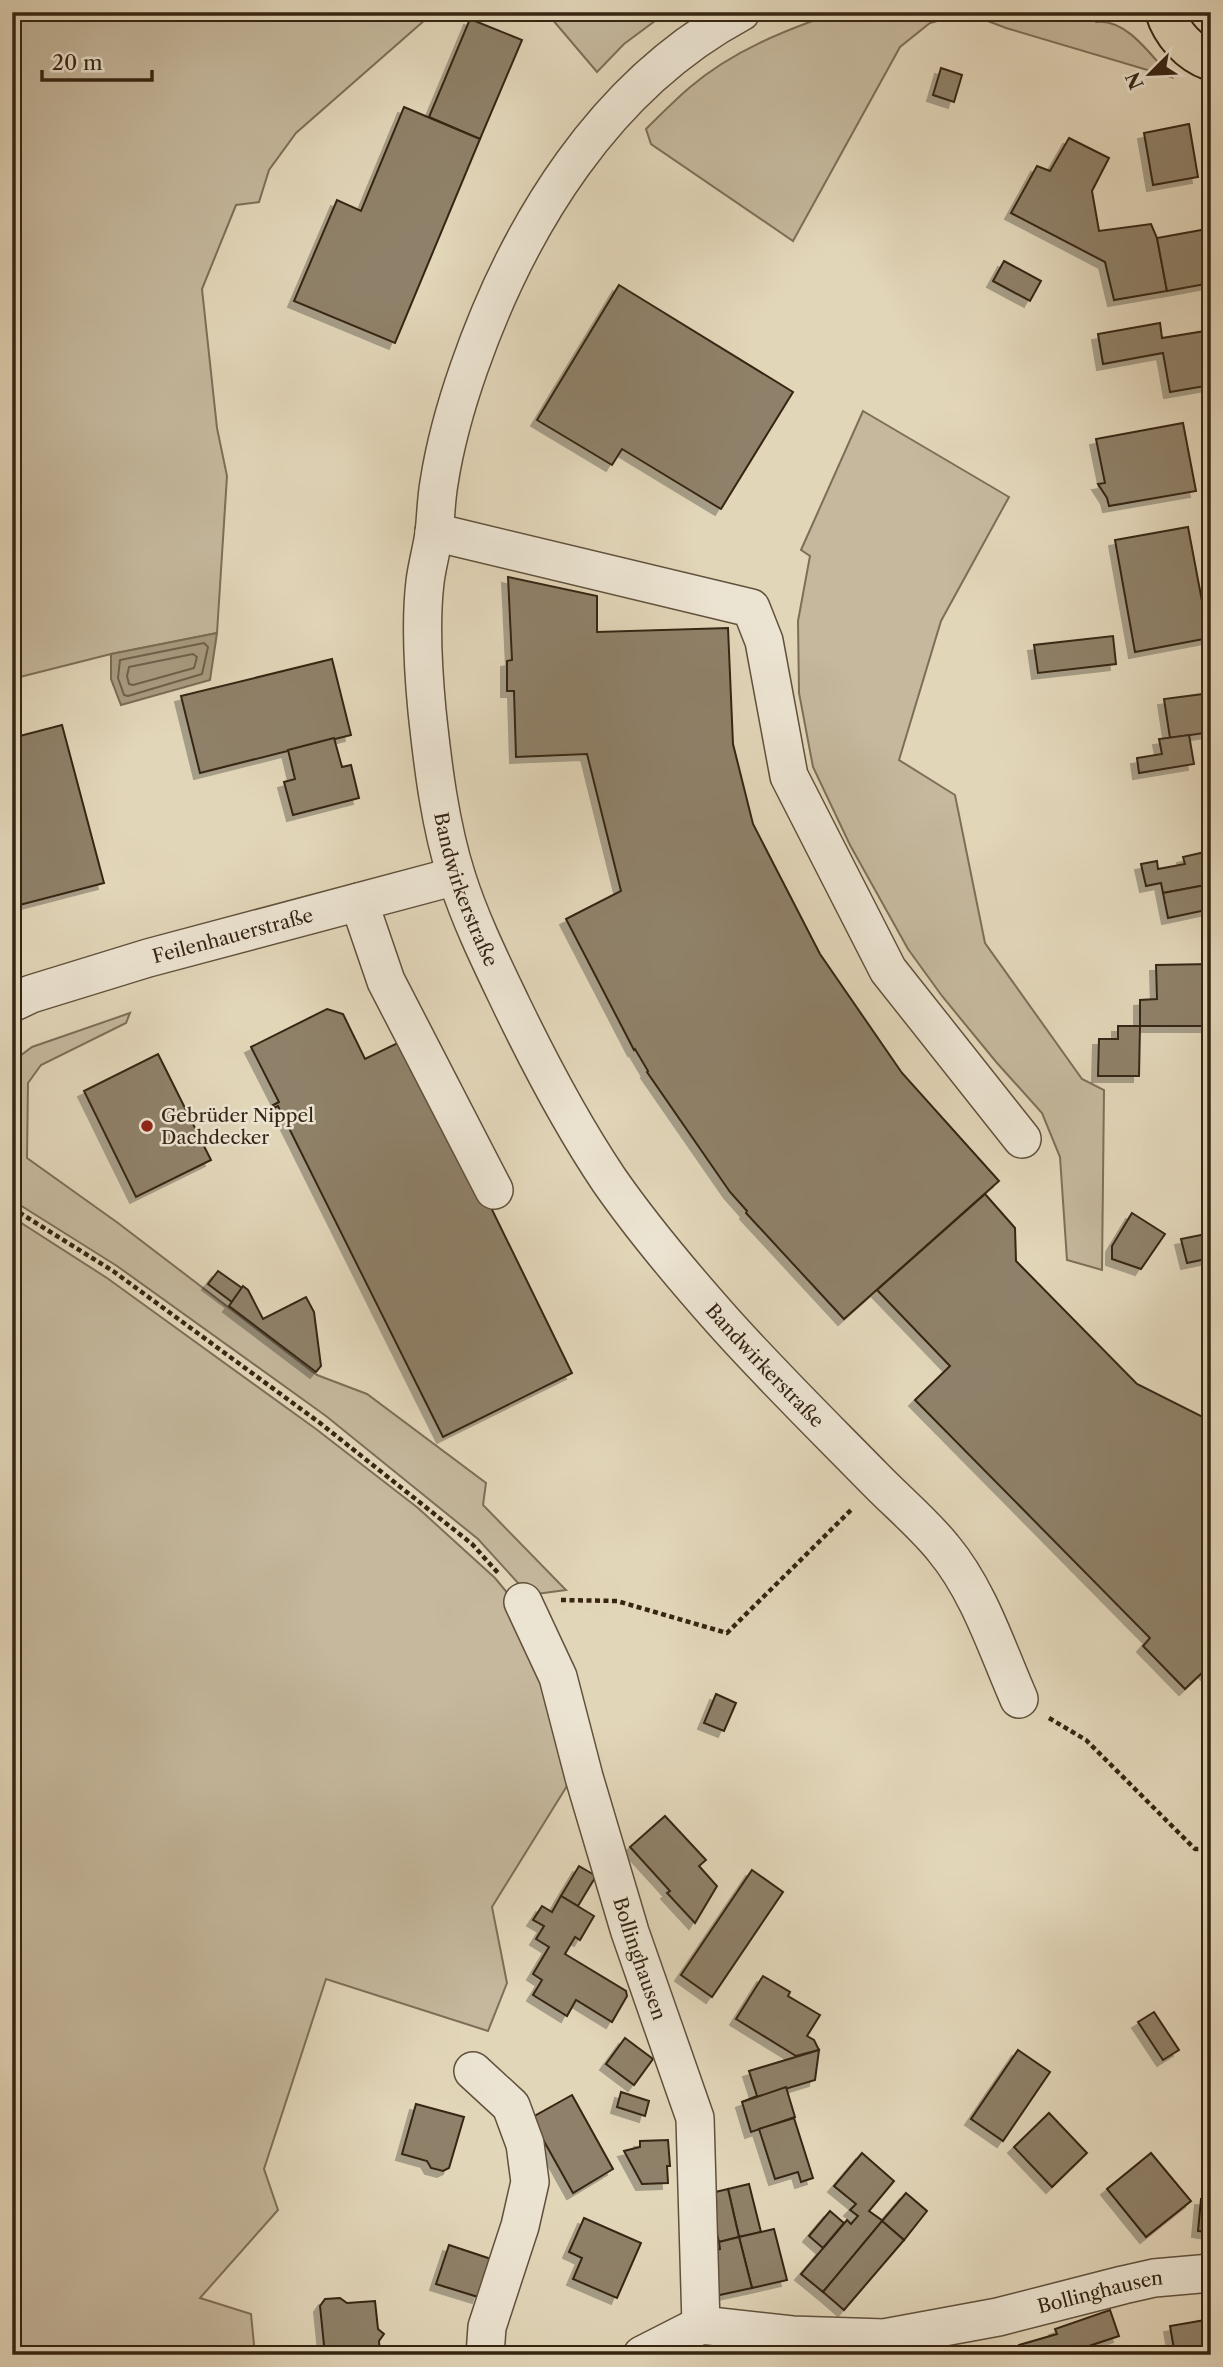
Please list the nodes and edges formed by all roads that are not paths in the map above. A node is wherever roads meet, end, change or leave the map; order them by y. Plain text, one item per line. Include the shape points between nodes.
1 (741, 12) edge
2 (1165, 12) edge
3 (1211, 61) edge
4 (434, 532) junction
5 (456, 876) junction
6 (359, 902) junction
7 (12, 1003) edge
8 (1022, 1139) dead end
9 (494, 1190) dead end
10 (523, 1602) road end
11 (1019, 1699) road end
12 (473, 2071) dead end
13 (1211, 2273) edge
14 (701, 2325) junction
15 (485, 2355) edge
16 (642, 2355) edge

1 - 4 street, Bandwirkerstraße via 689,43 628,97 587,143 530,233 494,306 460,394 439,485
2 - 3 main road via 1175,34 1189,49
4 - 5 street, Bandwirkerstraße via 425,582 426,694 437,789
4 - 8 street via 751,608 764,641 789,776 888,970
5 - 6 street, Feilenhauerstraße
5 - 11 street, Bandwirkerstraße via 534,1052 610,1181 721,1319 943,1548 969,1586
6 - 7 street, Feilenhauerstraße via 148,957
6 - 9 street via 386,981
10 - 14 street, Bollinghausen via 558,1677 631,1932 695,2118
12 - 15 street via 511,2106 525,2144 530,2182 487,2327
13 - 14 street, Bollinghausen via 1143,2280 998,2317 884,2338 792,2335
14 - 16 street

